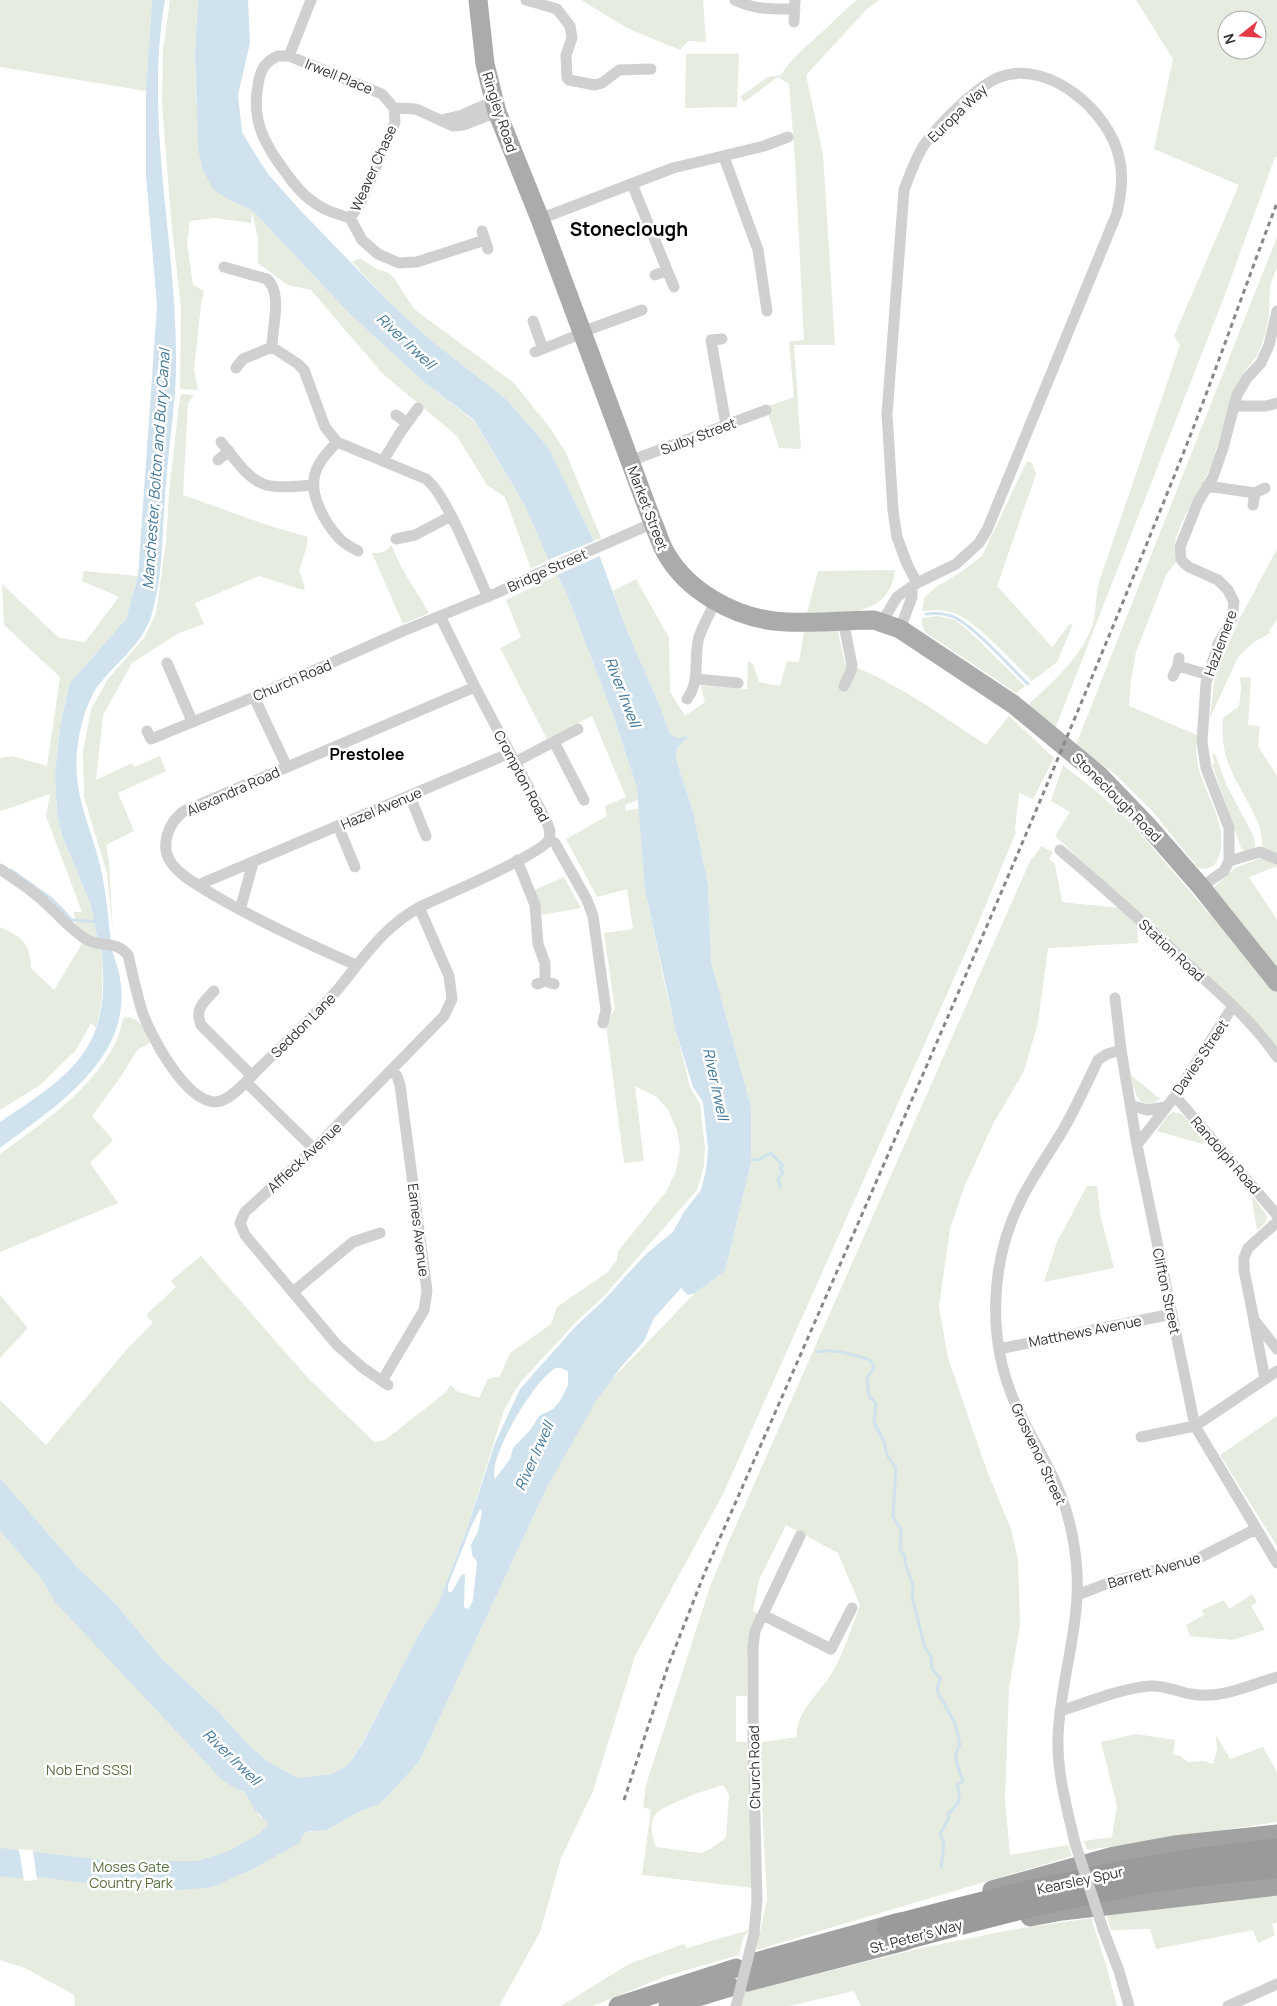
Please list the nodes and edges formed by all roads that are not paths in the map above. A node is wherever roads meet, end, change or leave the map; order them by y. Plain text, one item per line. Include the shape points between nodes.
1 (312, 0) edge
2 (478, 0) edge
3 (735, 0) edge
4 (531, 1) edge
5 (795, 4) edge
6 (794, 22) dead end
7 (283, 56) junction
8 (650, 69) dead end
9 (496, 106) junction
10 (394, 113) junction
11 (788, 137) dead end
12 (724, 157) junction
13 (632, 184) junction
14 (350, 218) junction
15 (540, 219) junction
16 (485, 240) dead end
17 (224, 267) dead end
18 (668, 270) junction
19 (655, 275) dead end
20 (674, 287) dead end
21 (642, 310) dead end
22 (766, 311) dead end
23 (1277, 311) edge
24 (533, 321) dead end
25 (583, 333) junction
26 (722, 338) dead end
27 (272, 347) junction
28 (236, 368) dead end
29 (1277, 403) edge
30 (1234, 406) junction
31 (418, 408) dead end
32 (766, 410) dead end
33 (396, 415) dead end
34 (408, 422) junction
35 (726, 425) junction
36 (337, 442) junction
37 (218, 460) dead end
38 (383, 461) junction
39 (630, 461) junction
40 (313, 485) junction
41 (1208, 486) junction
42 (1253, 505) dead end
43 (451, 516) junction
44 (653, 523) junction
45 (403, 535) dead end
46 (358, 551) dead end
47 (915, 586) junction
48 (488, 597) junction
49 (716, 601) junction
50 (440, 616) junction
51 (843, 620) junction
52 (882, 622) junction
53 (900, 629) junction
54 (167, 663) dead end
55 (1177, 667) dead end
56 (1209, 675) junction
57 (696, 679) junction
58 (738, 684) dead end
59 (844, 686) dead end
60 (475, 687) junction
61 (254, 697) junction
62 (687, 699) dead end
63 (192, 721) junction
64 (578, 729) dead end
65 (147, 731) dead end
66 (554, 742) junction
67 (512, 758) junction
68 (287, 767) junction
69 (410, 796) junction
70 (584, 800) dead end
71 (338, 826) junction
72 (426, 836) dead end
73 (549, 840) junction
74 (1060, 850) dead end
75 (1277, 859) edge
76 (517, 860) junction
77 (1228, 862) junction
78 (253, 863) junction
79 (355, 867) dead end
80 (0, 869) edge
81 (198, 885) junction
82 (1201, 887) junction
83 (420, 908) junction
84 (240, 910) junction
85 (356, 965) junction
86 (1277, 982) edge
87 (545, 983) dead end
88 (214, 991) dead end
89 (1115, 998) dead end
90 (1233, 1006) junction
91 (603, 1023) dead end
92 (1121, 1050) junction
93 (1277, 1058) edge
94 (392, 1071) junction
95 (249, 1079) junction
96 (1175, 1096) junction
97 (1130, 1106) junction
98 (1165, 1107) junction
99 (1137, 1145) junction
100 (314, 1150) junction
101 (1277, 1215) edge
102 (1277, 1222) edge
103 (374, 1238) dead end
104 (293, 1292) junction
105 (1172, 1314) junction
106 (1254, 1320) junction
107 (999, 1349) junction
108 (1277, 1349) edge
109 (1277, 1372) edge
110 (1265, 1379) junction
111 (385, 1383) joint
112 (1195, 1426) junction
113 (1142, 1436) dead end
114 (1256, 1529) junction
115 (800, 1536) dead end
116 (1277, 1563) edge
117 (1077, 1595) junction
118 (852, 1608) dead end
119 (763, 1615) junction
120 (1277, 1677) edge
121 (1060, 1711) junction
122 (1277, 1834) edge
123 (1277, 1849) edge
124 (1277, 1868) edge
125 (1277, 1886) edge
126 (1086, 1895) joint
127 (889, 1935) junction
128 (742, 1975) junction
129 (1277, 1984) edge
130 (618, 2006) edge
131 (668, 2006) edge
132 (736, 2006) edge
133 (1129, 2006) edge
134 (1228, 2006) edge

1 - 7 street
2 - 9 main road, Ringley Road via 485,64
3 - 5 street via 763,9
4 - 8 street via 557,9 570,26 572,38 566,55 569,80 595,85 619,70
5 - 6 street
7 - 10 street, Irwell Place via 382,94
7 - 14 street, Weaver Chase via 270,59 264,65 256,95 256,114 263,139 287,174 312,201 328,211
9 - 10 street via 453,126 416,109
9 - 15 main road, Ringley Road
10 - 14 street, Weaver Chase via 361,202
11 - 12 street
12 - 13 street via 673,168
12 - 22 street via 758,250
13 - 15 street
13 - 18 street
14 - 16 street, Weaver Chase via 362,240 378,254 399,263 417,262
15 - 25 main road, Market Street
17 - 27 street via 272,283 277,300
18 - 19 street
18 - 20 street
21 - 25 street
23 - 30 street, Hazlemere via 1261,363 1247,378
24 - 25 street via 539,350
25 - 39 main road, Market Street
26 - 35 street via 711,340
27 - 28 street via 243,359
27 - 36 street via 304,370 325,427
29 - 30 street
30 - 41 street, Hazlemere via 1224,448
31 - 34 street
32 - 35 street, Sulby Street
33 - 34 street
34 - 38 street
35 - 39 street, Sulby Street
36 - 38 street
36 - 40 street via 321,461
37 - 40 street via 225,446 259,482 279,486
38 - 43 street via 426,479 437,490
39 - 44 main road, Market Street
40 - 46 street via 315,497 345,550
41 - 42 street via 1260,491
41 - 56 street, Hazlemere via 1198,502 1180,552 1188,567 1218,580 1234,602 1232,618 1218,644
43 - 45 street via 415,536
43 - 48 street
44 - 48 street, Bridge Street
44 - 49 main road, Market Street via 677,570
47 - 47 street, Europa Way via 897,537 887,414 904,190 928,140 978,90 1003,76 1018,73 1038,75 1056,82 1089,106 1113,137 1122,180 1117,213 987,530 979,543 956,564
47 - 52 street, Europa Way via 897,597
47 - 53 street
48 - 50 street, Bridge Street
49 - 51 main road, Market Street via 774,621
49 - 57 street via 699,638
50 - 60 street, Crompton Road
50 - 61 street, Church Road
51 - 52 main road, Market Street
51 - 59 street via 852,665
52 - 53 main road, Market Street
53 - 82 main road, Stoneclough Road via 1013,704 1086,763 1131,807
54 - 63 street via 170,680
55 - 56 street
56 - 77 street, Hazlemere via 1202,742 1206,768 1228,828
57 - 58 street
57 - 62 street via 693,692
60 - 67 street, Crompton Road
60 - 68 street, Alexandra Road
61 - 63 street, Church Road
61 - 68 street
63 - 65 street, Church Road via 151,739
64 - 66 street, Hazel Avenue
66 - 67 street, Hazel Avenue
66 - 70 street
67 - 69 street, Hazel Avenue
67 - 73 street, Crompton Road via 546,820
68 - 81 street, Alexandra Road via 176,817 166,840 170,862 178,872
69 - 71 street, Hazel Avenue
69 - 72 street
71 - 78 street, Hazel Avenue
71 - 79 street
73 - 76 street, Seddon Lane
73 - 91 street, Crompton Road via 555,843 593,916 606,1010
74 - 90 street, Station Road
75 - 77 street via 1260,852
76 - 83 street, Seddon Lane
76 - 87 street via 535,905 538,944 545,963
77 - 82 street via 1224,870
78 - 81 street, Hazel Avenue
78 - 84 street
80 - 95 street, Seddon Lane via 40,898 79,934 94,943 116,944 123,948 128,955 141,1008 153,1035 186,1085 202,1098 214,1102 237,1091
81 - 84 street, Alexandra Road
82 - 86 main road, Stoneclough Road
83 - 85 street, Seddon Lane via 390,928
83 - 94 street, Affleck Avenue via 449,976 452,999 444,1016
84 - 85 street, Alexandra Road via 270,927
85 - 95 street, Seddon Lane via 339,988
88 - 95 street via 200,1006 201,1025
89 - 92 street, Clifton Street
90 - 93 street, Station Road via 1264,1038
90 - 96 street, Davies Street
92 - 97 street, Clifton Street
92 - 107 street, Grosvenor Street via 1098,1060 1066,1124 1020,1202 999,1262 996,1297
94 - 100 street, Affleck Avenue
94 - 111 street, Eames Avenue via 400,1085 427,1291 424,1310
95 - 100 street
96 - 98 street, Davies Street
96 - 101 street, Randolph Road
97 - 98 street, Davies Street via 1147,1110
97 - 99 street, Clifton Street
98 - 99 street, Davies Street
99 - 105 street, Clifton Street
100 - 104 street, Affleck Avenue via 245,1212 240,1223 245,1235
102 - 106 street via 1248,1248 1244,1258
103 - 104 street via 353,1242
104 - 111 street, Affleck Avenue via 349,1357
105 - 107 street, Matthews Avenue
105 - 112 street, Clifton Street
106 - 108 street
106 - 110 street
107 - 117 street, Grosvenor Street via 1009,1390 1063,1499 1076,1559
109 - 110 street
110 - 112 street
112 - 113 street
112 - 114 street, Clifton Street
114 - 116 street, Clifton Street
114 - 117 street, Barrett Avenue via 1197,1558 1110,1582
115 - 119 street, Church Road
117 - 121 street, Grosvenor Street
118 - 119 street via 832,1649
119 - 132 street, Church Road, bridge via 755,1631 753,1647 757,1900 754,1934
120 - 121 street via 1209,1696 1169,1687 1138,1688
121 - 133 street, Grosvenor Street, bridge via 1059,1764 1063,1792 1075,1843
122 - 127 highway via 1174,1845 1114,1856 952,1902
123 - 127 highway, Kearsley Spur via 1123,1871 980,1901
124 - 126 highway, Kearsley Spur via 1182,1878
125 - 127 highway
126 - 127 highway, St. Peter's Way via 988,1918
127 - 128 highway, St. Peter's Way
128 - 130 highway, St. Peter's Way
128 - 131 highway, St. Peter's Way
129 - 134 street

